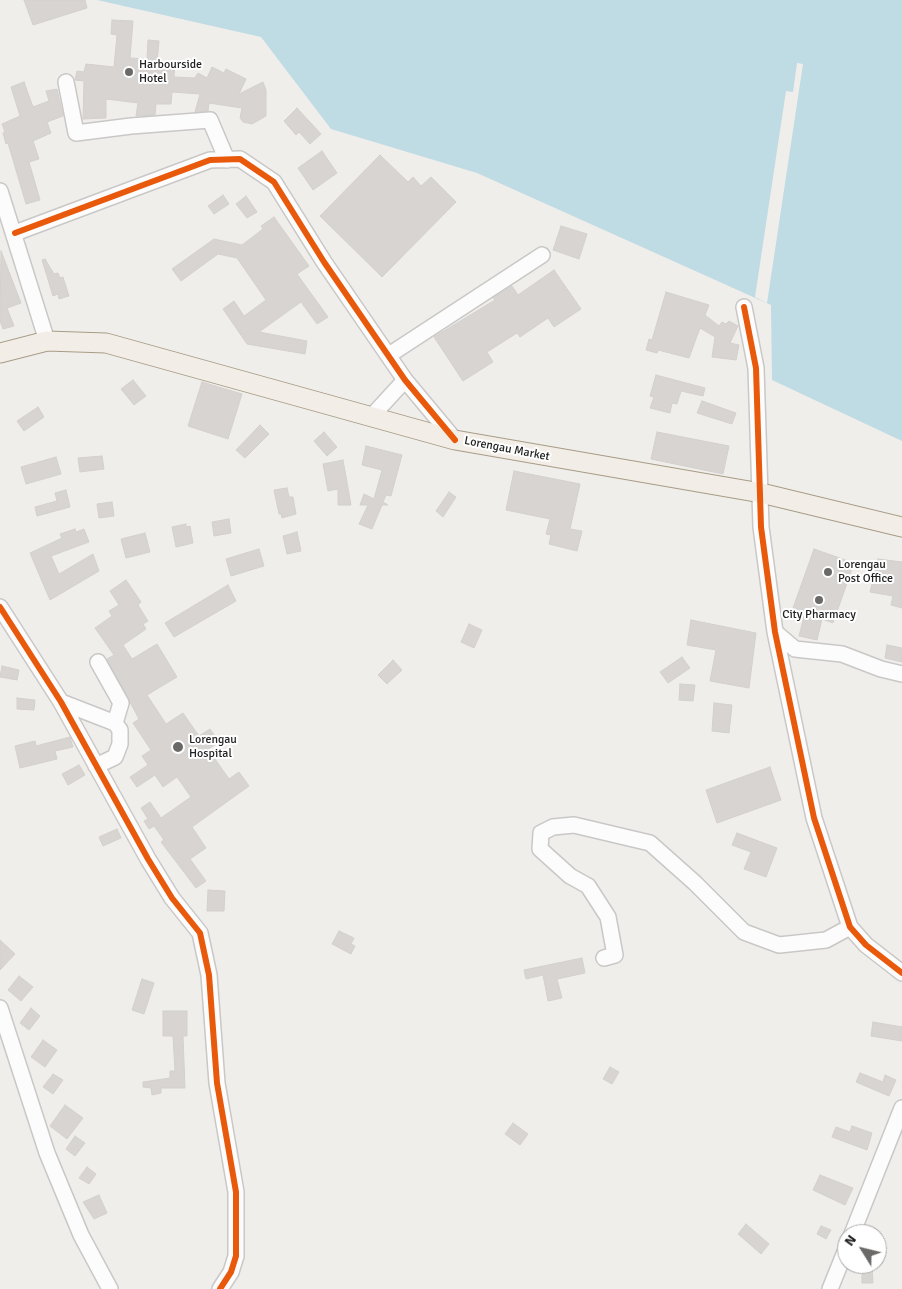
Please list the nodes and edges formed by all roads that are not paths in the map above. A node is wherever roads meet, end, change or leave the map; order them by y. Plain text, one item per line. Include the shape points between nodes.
1 (66, 82) dead end
2 (226, 160) junction
3 (0, 191) edge
4 (15, 233) junction
5 (542, 255) dead end
6 (744, 307) dead end
7 (47, 341) junction
8 (0, 353) edge
9 (389, 354) junction
10 (406, 380) junction
11 (371, 417) junction
12 (455, 440) junction
13 (761, 493) junction
14 (902, 527) edge
15 (0, 607) edge
16 (775, 632) junction
17 (98, 662) dead end
18 (902, 674) edge
19 (61, 702) junction
20 (115, 723) junction
21 (96, 766) junction
22 (850, 927) junction
23 (604, 958) dead end
24 (902, 973) edge
25 (0, 1008) edge
26 (902, 1108) edge
27 (856, 1224) edge
28 (837, 1272) edge
29 (110, 1289) edge
30 (220, 1289) edge
31 (830, 1289) edge

1 - 2 street via 76,133 210,120
2 - 4 street via 210,160
2 - 9 street via 240,160 274,182 324,262
3 - 4 street
4 - 7 street
5 - 9 street
6 - 13 street via 756,368
7 - 8 main road, Lorengau Market
7 - 11 main road, Lorengau Market via 106,343
9 - 10 street
10 - 11 street
10 - 12 street
11 - 12 main road, Lorengau Market
12 - 13 main road, Lorengau Market
13 - 14 main road, Lorengau Market
13 - 16 street via 761,527
15 - 19 street
16 - 18 street via 796,649 842,654
16 - 22 street via 814,818
17 - 20 street via 121,703
19 - 20 street
19 - 21 street
20 - 21 street via 121,737 118,751 111,760
21 - 30 street via 172,898 200,933 209,975 217,1083 236,1201 236,1256
22 - 23 street via 826,940 779,945 744,932 650,843 574,825 553,827 542,833 540,849 570,876 588,886 608,917 615,955
22 - 24 street via 866,945
25 - 29 street via 47,1152 81,1235
26 - 27 street
28 - 31 street

